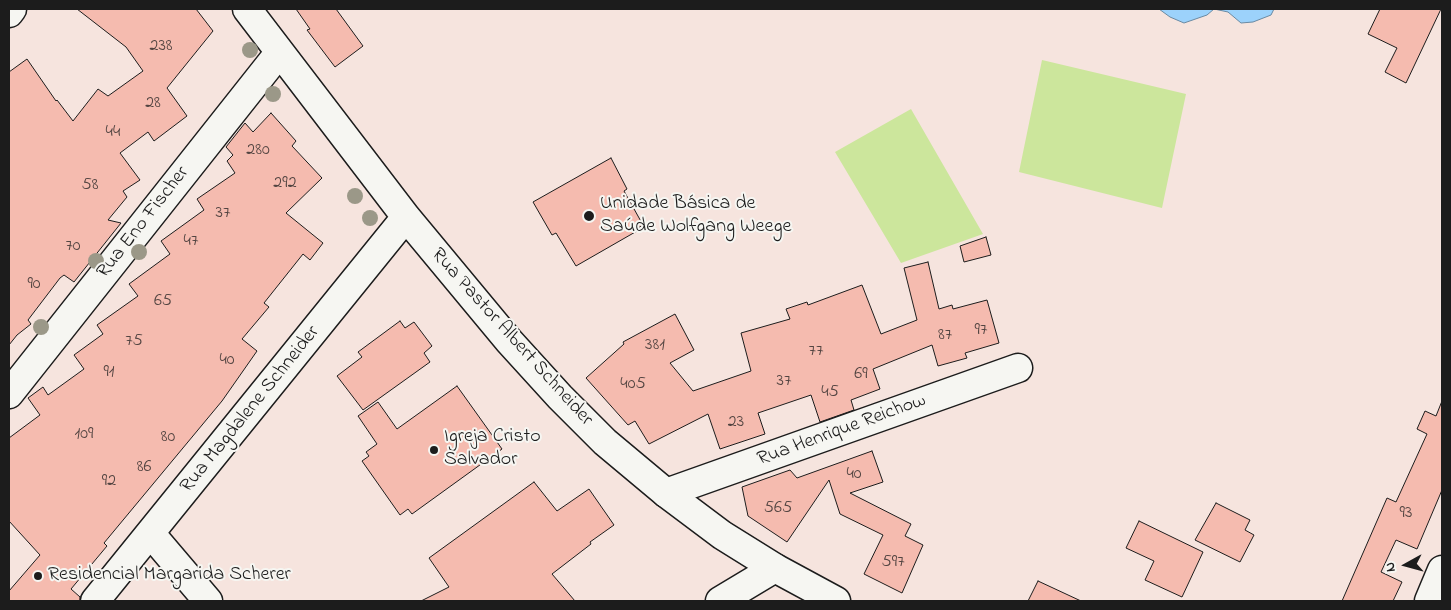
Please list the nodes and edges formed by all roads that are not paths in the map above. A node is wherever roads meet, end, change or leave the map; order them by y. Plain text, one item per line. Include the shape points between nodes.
1 (12, 9) edge
2 (247, 9) edge
3 (9, 13) edge
4 (279, 53) junction
5 (406, 217) junction
6 (1018, 368) dead end
7 (9, 394) edge
8 (666, 493) junction
9 (151, 534) junction
10 (775, 568) junction
11 (1442, 570) edge
12 (95, 601) edge
13 (208, 601) edge
14 (720, 601) edge
15 (836, 601) edge
16 (1429, 601) edge

1 - 3 main road
2 - 4 main road, Rua Pastor Albert Schneider
4 - 5 main road, Rua Pastor Albert Schneider
4 - 7 main road, Rua Eno Fischer
5 - 8 main road, Rua Pastor Albert Schneider via 560,397 605,442
5 - 9 main road, Rua Magdalene Schneider
6 - 8 main road, Rua Henrique Reichow
8 - 10 main road, Rua Pastor Albert Schneider via 722,535
9 - 12 main road, Rua Magdalene Schneider
9 - 13 main road
10 - 14 main road
10 - 15 main road, Rua Pastor Albert Schneider
11 - 16 main road

